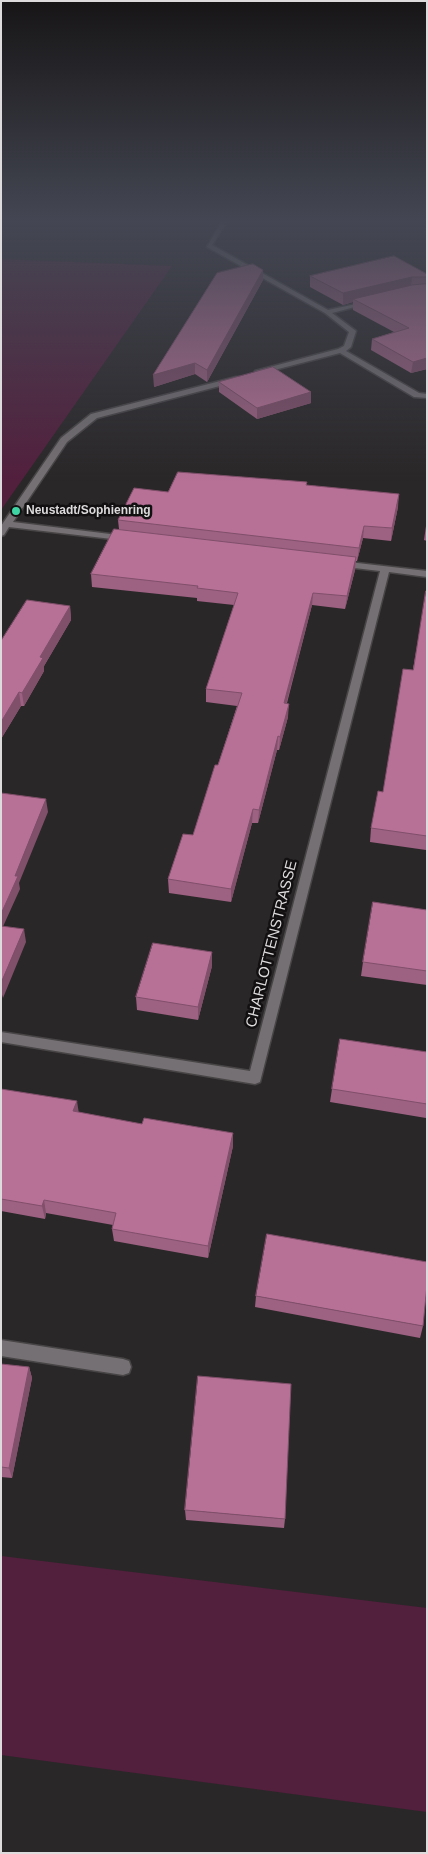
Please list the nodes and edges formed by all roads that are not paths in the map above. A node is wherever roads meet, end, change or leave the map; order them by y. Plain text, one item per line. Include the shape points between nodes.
1 (321, 309) edge
2 (342, 309) edge
3 (327, 312) junction
4 (341, 351) junction
5 (427, 396) edge
6 (7, 524) junction
7 (1, 533) edge
8 (133, 539) edge
9 (327, 562) edge
10 (385, 569) junction
11 (427, 574) edge
12 (1, 1037) edge
13 (1, 1348) edge
14 (123, 1367) dead end

1 - 3 street
2 - 3 street
3 - 4 street via 353,331 347,347
4 - 5 street via 417,394
4 - 6 street via 94,416 64,440
6 - 7 street
6 - 8 street
9 - 10 street
10 - 11 street
10 - 12 street, CHARLOTTENSTRASSE via 255,1078
13 - 14 street

